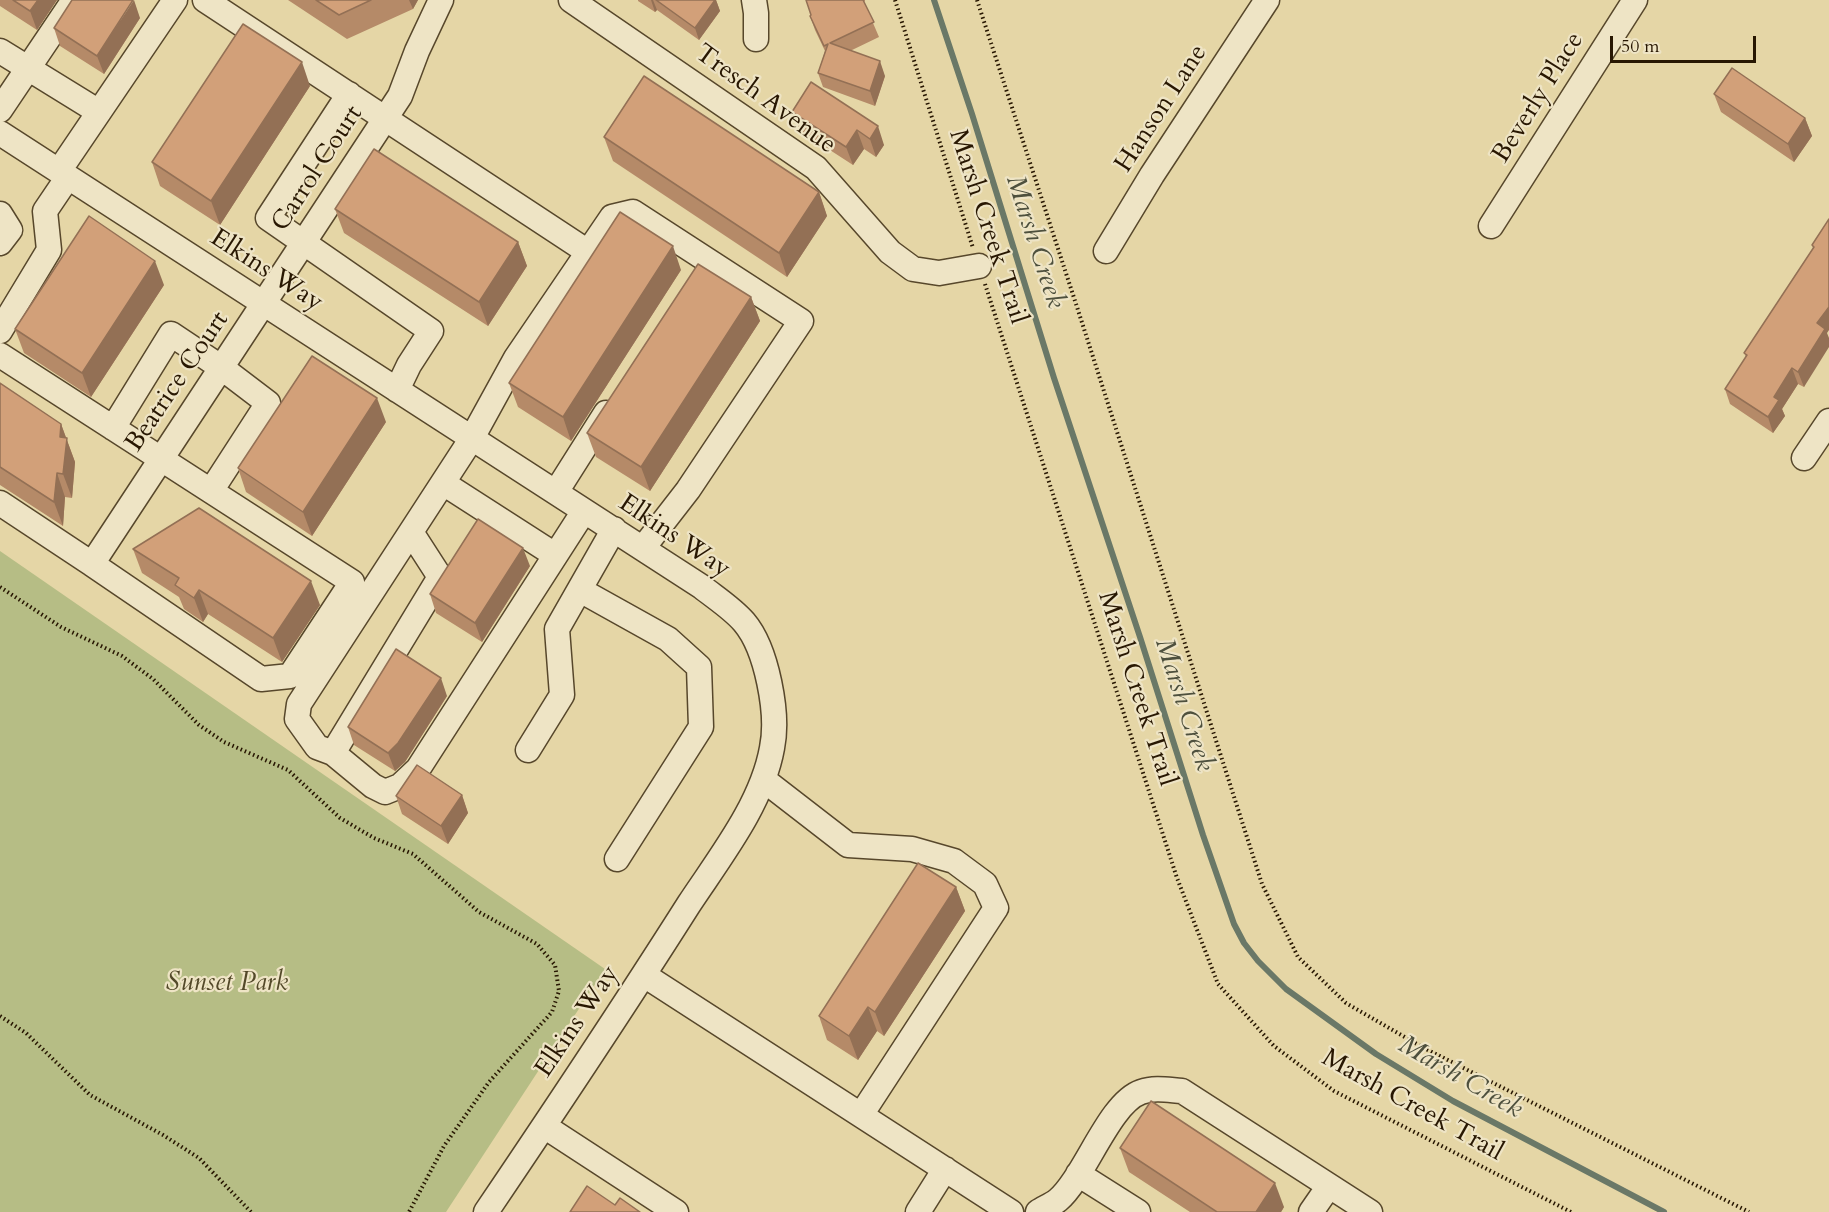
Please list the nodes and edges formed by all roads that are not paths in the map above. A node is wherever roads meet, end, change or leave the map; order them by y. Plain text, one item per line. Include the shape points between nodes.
1 (74, 0) edge
2 (175, 0) edge
3 (205, 0) edge
4 (441, 0) edge
5 (571, 0) edge
6 (754, 0) edge
7 (1267, 0) edge
8 (1635, 0) edge
9 (756, 39) dead end
10 (0, 51) edge
11 (28, 69) junction
12 (349, 94) junction
13 (0, 110) edge
14 (99, 112) junction
15 (386, 118) junction
16 (0, 133) edge
17 (64, 174) junction
18 (0, 214) edge
19 (1491, 226) dead end
20 (0, 243) edge
21 (304, 244) junction
22 (1106, 251) dead end
23 (588, 252) junction
24 (979, 266) road end
25 (265, 304) junction
26 (0, 331) edge
27 (0, 355) edge
28 (222, 368) junction
29 (397, 390) junction
30 (617, 397) edge
31 (1829, 421) edge
32 (113, 428) junction
33 (472, 438) junction
34 (161, 458) junction
35 (1804, 458) dead end
36 (443, 483) junction
37 (211, 491) junction
38 (556, 492) junction
39 (0, 503) edge
40 (584, 511) junction
41 (614, 530) junction
42 (411, 532) junction
43 (643, 548) junction
44 (555, 555) junction
45 (92, 564) junction
46 (579, 590) junction
47 (528, 750) dead end
48 (333, 753) junction
49 (764, 780) junction
50 (616, 859) dead end
51 (644, 975) junction
52 (861, 1115) junction
53 (544, 1126) junction
54 (945, 1169) junction
55 (1078, 1173) junction
56 (1329, 1186) junction
57 (486, 1212) edge
58 (676, 1212) edge
59 (918, 1212) edge
60 (1011, 1212) edge
61 (1038, 1212) edge
62 (1138, 1212) edge
63 (1311, 1212) edge
64 (1370, 1212) edge

1 - 11 street
2 - 14 street
3 - 12 street
4 - 15 street, Carrol Court via 400,96
5 - 24 street, Tresch Avenue via 816,168 890,252 914,269 939,273
6 - 9 street
7 - 22 street, Hanson Lane
8 - 19 street, Beverly Place
10 - 11 street
11 - 13 street
11 - 14 street
12 - 15 street
12 - 21 street via 268,218
14 - 17 street
15 - 21 street, Carrol Court
15 - 23 street
16 - 17 street, Elkins Way
17 - 25 street, Elkins Way
17 - 26 street via 45,211 49,250
18 - 20 street via 10,230
21 - 25 street, Carrol Court
21 - 29 street via 431,331
23 - 33 street via 516,358
23 - 43 street via 612,217 633,212 701,269 801,321 688,490
25 - 28 street, Beatrice Court
25 - 29 street, Elkins Way
27 - 32 street
28 - 32 street via 171,334
28 - 34 street, Beatrice Court
28 - 37 street via 268,403
29 - 33 street, Elkins Way
30 - 38 street
31 - 35 street
32 - 34 street
33 - 36 street
33 - 38 street, Elkins Way
34 - 37 street
34 - 45 street, Beatrice Court
36 - 42 street
36 - 44 street
37 - 45 street via 352,582 290,676 261,679
38 - 40 street, Elkins Way
39 - 45 street
40 - 41 street, Elkins Way
40 - 44 street
41 - 43 street, Elkins Way
41 - 46 street
42 - 48 street via 440,577
42 - 48 street via 299,704 297,719 317,747
43 - 49 street, Elkins Way via 702,587 744,622 759,647 772,696 773,746
44 - 48 street via 418,769 400,786 385,792
46 - 47 street via 557,629 562,695
46 - 50 street via 668,639 699,668 701,727
49 - 51 street, Elkins Way
49 - 52 street via 848,844 912,849 954,861 985,884 996,908
51 - 52 street
51 - 53 street, Elkins Way
52 - 54 street
53 - 57 street, Elkins Way
53 - 58 street
54 - 59 street
54 - 60 street
55 - 56 street via 1122,1105 1140,1092 1158,1089 1182,1091
55 - 61 street via 1058,1200
55 - 62 street
56 - 63 street
56 - 64 street

